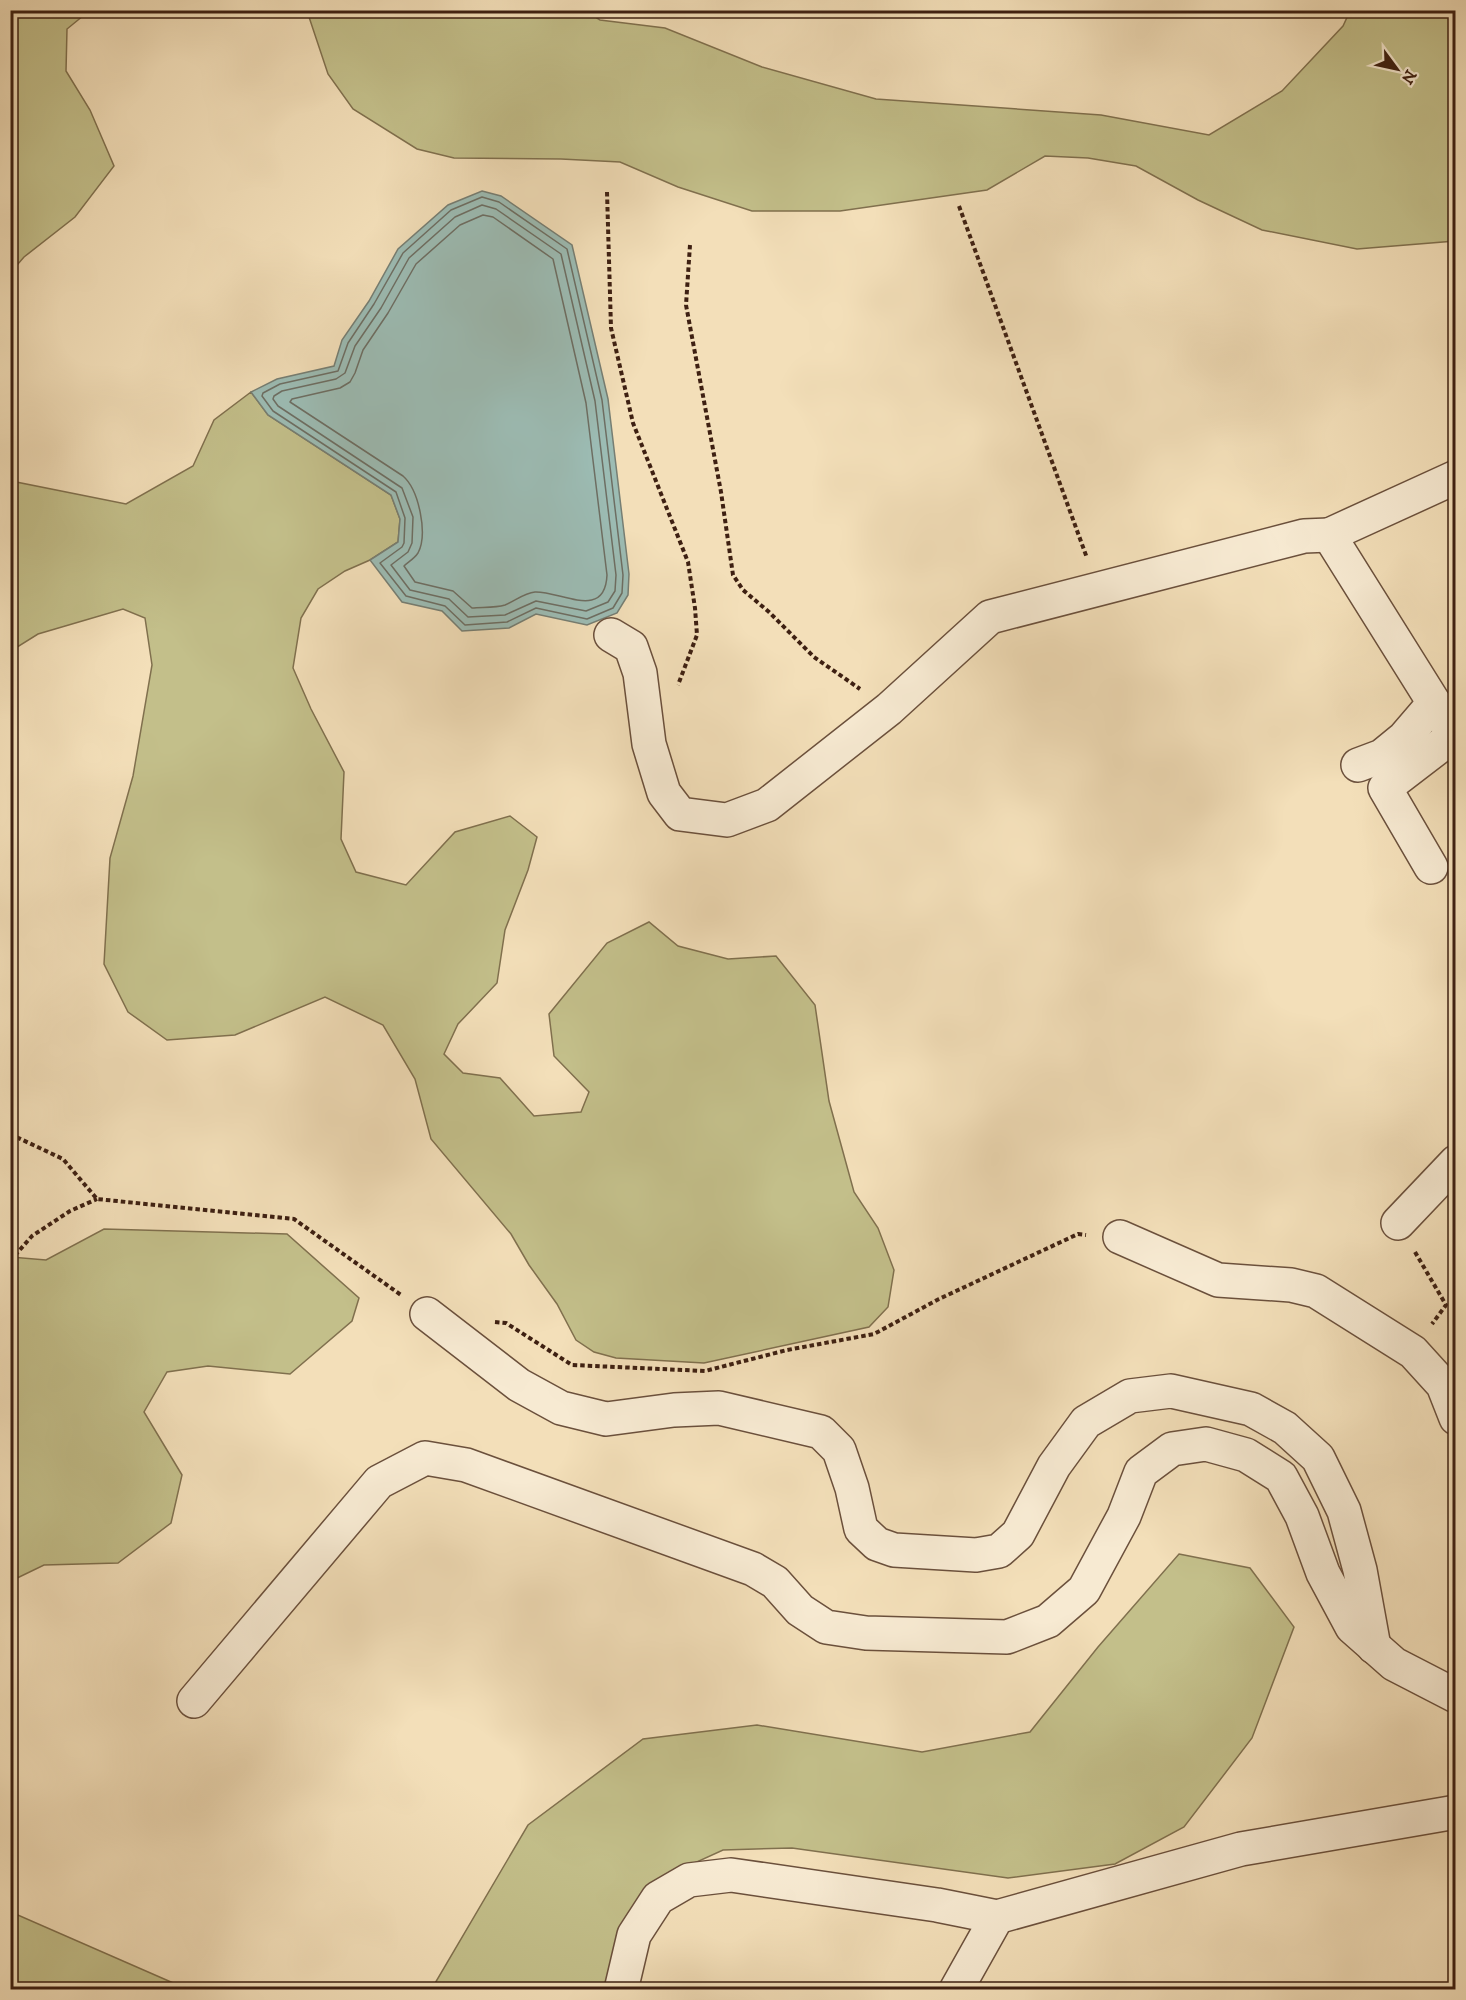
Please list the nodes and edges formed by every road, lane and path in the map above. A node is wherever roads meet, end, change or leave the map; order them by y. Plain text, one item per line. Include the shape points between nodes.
1 (607, 192) dead end
2 (959, 206) dead end
3 (690, 245) dead end
4 (1455, 477) edge
5 (1329, 535) junction
6 (1099, 589) junction
7 (611, 635) dead end
8 (675, 691) dead end
9 (1434, 704) junction
10 (889, 709) junction
11 (1455, 736) edge
12 (1358, 765) dead end
13 (1431, 867) dead end
14 (10, 1134) edge
15 (1455, 1162) edge
16 (97, 1199) junction
17 (1398, 1223) joint
18 (1120, 1237) joint
19 (10, 1261) edge
20 (427, 1314) joint
21 (484, 1320) dead end
22 (1413, 1352) junction
23 (1455, 1418) edge
24 (1374, 1647) junction
25 (1455, 1696) edge
26 (194, 1701) dead end
27 (1455, 1812) edge
28 (997, 1917) junction
29 (621, 1989) edge
30 (956, 1989) edge

1 - 8 path via 611,328 633,423 688,562 695,608 697,635
2 - 6 path
3 - 10 path via 686,305 733,575 742,590 814,657
4 - 5 street
5 - 6 street via 1304,536
5 - 9 street
6 - 10 street via 990,617
7 - 10 street via 631,647 640,673 649,744 663,793 680,814 726,820 767,805
9 - 11 street
9 - 12 street via 1382,756
11 - 13 street via 1385,788
14 - 16 path via 63,1159
15 - 17 street
16 - 19 path via 32,1236
16 - 20 path via 294,1219
17 - 22 path via 1446,1305
18 - 21 path via 1078,1234 874,1334 705,1371 572,1365 506,1323
18 - 22 street via 1218,1280 1291,1285 1316,1291
20 - 24 street via 519,1385 561,1408 606,1419 719,1408 821,1432 839,1450 861,1529 877,1544 894,1550 976,1555 999,1551 1018,1534 1054,1466 1086,1422 1130,1396 1171,1391 1251,1409 1285,1428 1318,1458 1344,1511
22 - 23 street via 1443,1385
24 - 25 street via 1394,1664
24 - 26 street via 1352,1626 1323,1573 1302,1516 1281,1477 1246,1455 1206,1444 1172,1449 1142,1472 1124,1516 1084,1590 1048,1621 1007,1637 866,1633 826,1627 800,1610 775,1582 753,1569 466,1465 425,1458 379,1482
27 - 28 street via 1240,1850
28 - 29 street via 731,1875 689,1880 658,1898 634,1935
28 - 30 street

